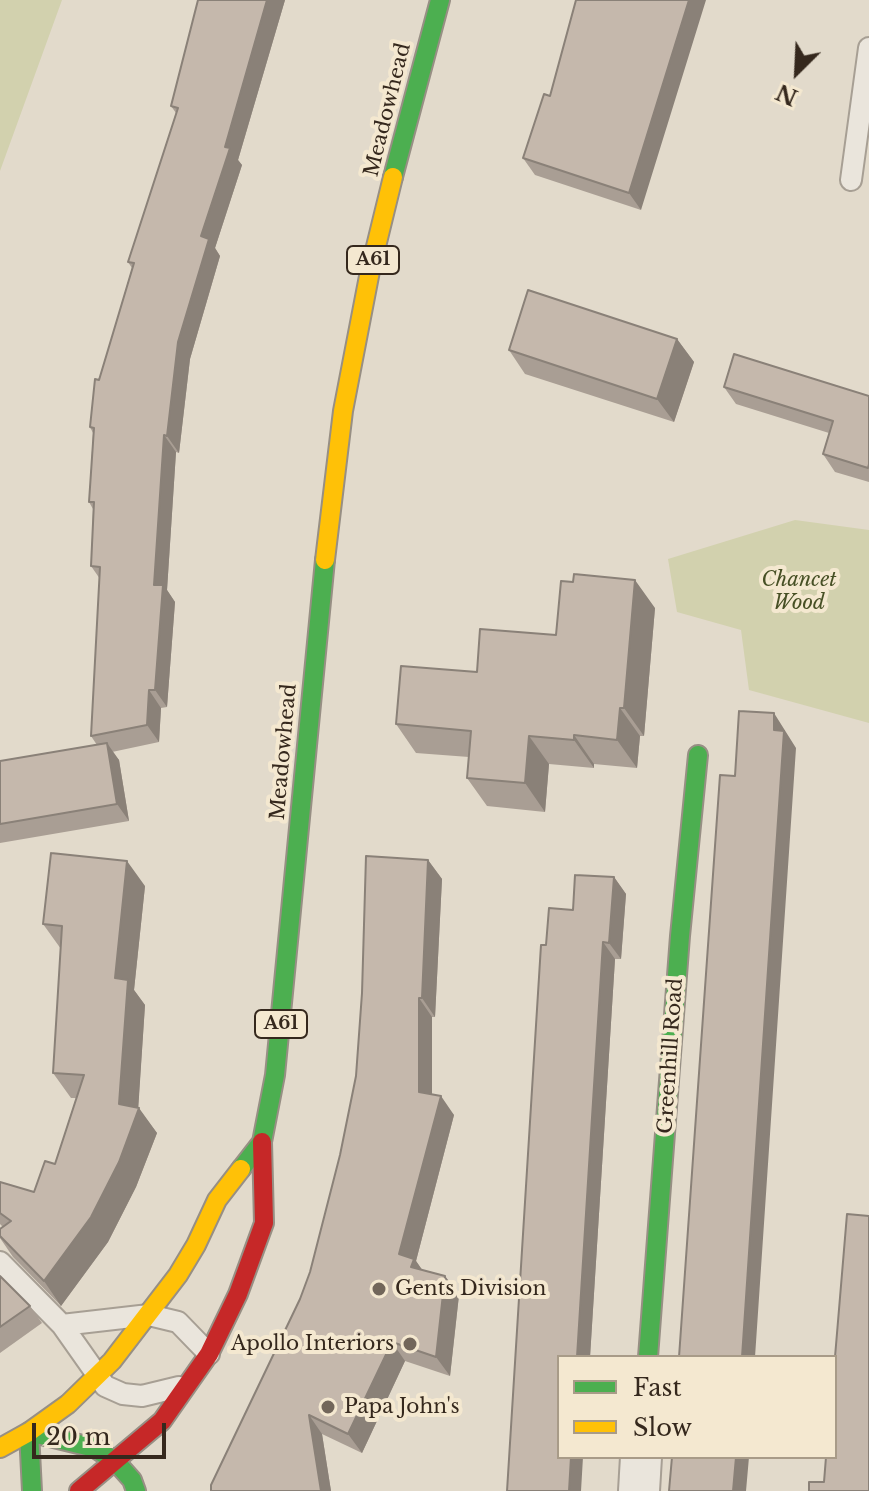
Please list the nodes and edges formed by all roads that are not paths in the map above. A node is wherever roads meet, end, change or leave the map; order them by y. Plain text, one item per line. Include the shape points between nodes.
1 (440, 0) edge
2 (869, 48) edge
3 (851, 180) dead end
4 (698, 755) dead end
5 (262, 1142) junction
6 (0, 1262) edge
7 (149, 1315) junction
8 (62, 1325) junction
9 (209, 1354) junction
10 (648, 1355) edge
11 (97, 1375) junction
12 (187, 1385) junction
13 (29, 1432) junction
14 (0, 1448) edge
15 (641, 1459) edge
16 (116, 1462) junction
17 (32, 1491) edge
18 (79, 1491) edge
19 (136, 1491) edge
20 (639, 1491) edge

1 - 5 main road, Meadowhead / A61 via 370,271 343,411 284,994
2 - 3 lane
4 - 10 main road, Greenhill Road
5 - 7 main road, Meadowhead / A61 via 217,1200 196,1245
5 - 9 main road, A61 via 264,1223
6 - 8 lane
7 - 8 lane
7 - 9 lane via 178,1322
7 - 11 main road, Meadowhead / A61
8 - 11 lane
9 - 12 main road, A61
11 - 12 lane via 105,1386 123,1394 142,1396
11 - 13 main road, Meadowhead / A61
12 - 16 main road, A61 via 162,1421
13 - 14 main road, A61
13 - 16 main road via 95,1448
13 - 17 main road
15 - 20 street
16 - 18 main road, A61
16 - 19 main road

